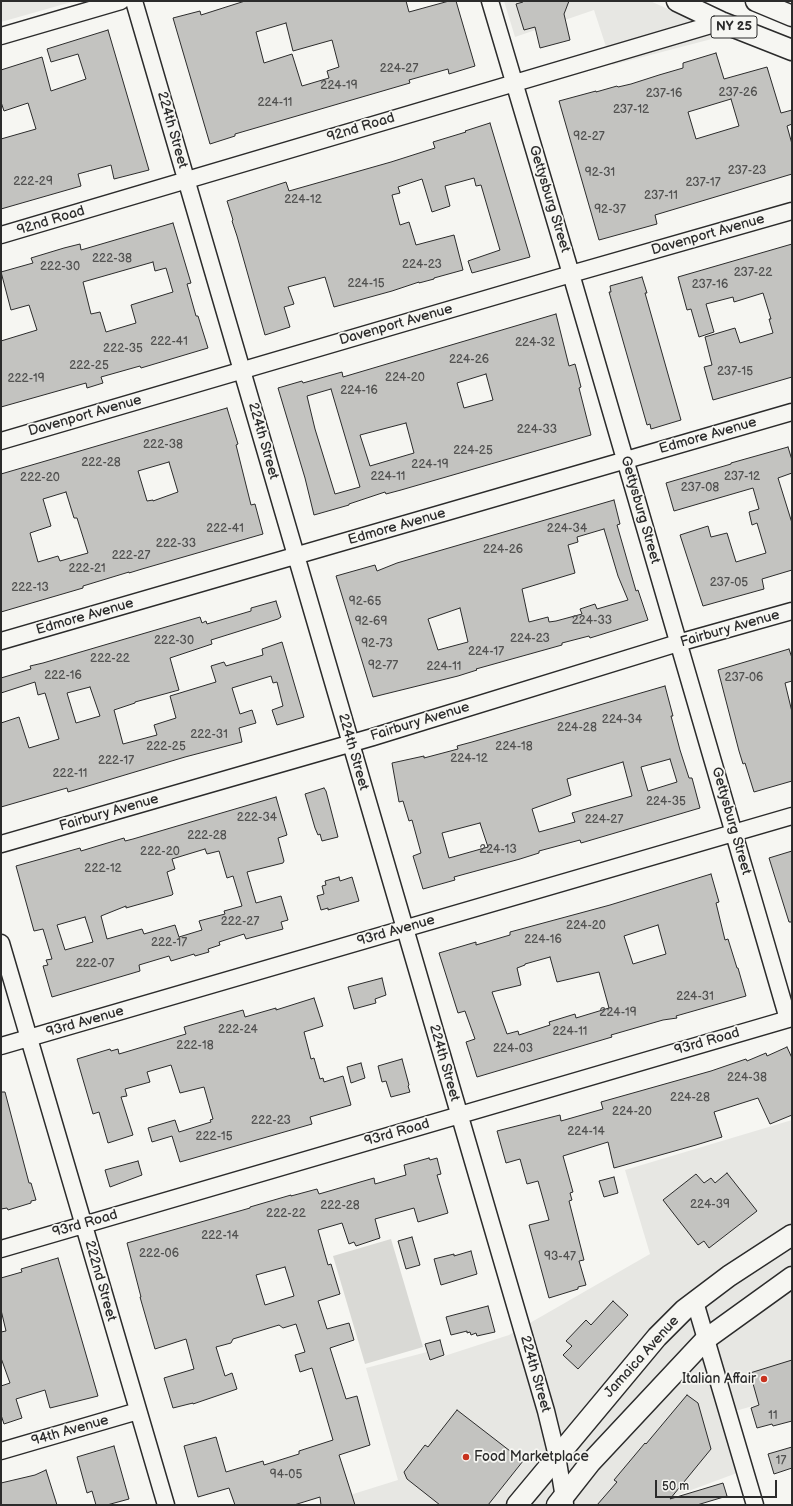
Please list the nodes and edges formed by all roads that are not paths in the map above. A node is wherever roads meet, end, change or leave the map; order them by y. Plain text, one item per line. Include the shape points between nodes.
1 (121, 1) edge
2 (134, 1) edge
3 (490, 1) edge
4 (677, 1) edge
5 (765, 3) edge
6 (792, 16) edge
7 (721, 22) junction
8 (1, 36) edge
9 (792, 50) edge
10 (514, 83) junction
11 (186, 180) junction
12 (792, 211) edge
13 (1, 235) edge
14 (571, 274) junction
15 (242, 370) junction
16 (792, 412) edge
17 (1, 441) edge
18 (625, 460) junction
19 (296, 556) junction
20 (792, 611) edge
21 (1, 641) edge
22 (678, 643) junction
23 (351, 743) junction
24 (792, 816) edge
25 (734, 832) junction
26 (1, 844) edge
27 (405, 929) junction
28 (1, 943) edge
29 (790, 1018) edge
30 (29, 1038) junction
31 (1, 1046) edge
32 (459, 1115) junction
33 (84, 1225) junction
34 (792, 1235) edge
35 (1, 1249) edge
36 (792, 1277) edge
37 (695, 1302) junction
38 (706, 1339) junction
39 (138, 1411) junction
40 (1, 1451) edge
41 (557, 1456) junction
42 (562, 1502) edge
43 (166, 1505) edge
44 (517, 1505) edge
45 (755, 1505) edge

1 - 8 street
2 - 11 street, 224th Street
3 - 10 street, Gettysburg Street
4 - 7 main road, NY 25
5 - 6 main road, NY 25
7 - 9 main road, NY 25
7 - 10 street, 92nd Road
10 - 11 street, 92nd Road
10 - 14 street, Gettysburg Street
11 - 13 street, 92nd Road
11 - 15 street, 224th Street
12 - 14 street, Davenport Avenue
14 - 15 street, Davenport Avenue
14 - 18 street, Gettysburg Street
15 - 17 street, Davenport Avenue
15 - 19 street, 224th Street
16 - 18 street, Edmore Avenue
18 - 19 street, Edmore Avenue
18 - 22 street, Gettysburg Street
19 - 21 street, Edmore Avenue
19 - 23 street, 224th Street
20 - 22 street, Fairbury Avenue
22 - 23 street, Fairbury Avenue
22 - 25 street, Gettysburg Street
23 - 26 street, Fairbury Avenue
23 - 27 street, 224th Street
24 - 25 street, 93rd Avenue
25 - 27 street, 93rd Avenue
25 - 29 street, Gettysburg Street
27 - 30 street, 93rd Avenue
27 - 32 street, 224th Street
28 - 30 street, 222nd Street
29 - 32 street, 93rd Road
30 - 31 street, 93rd Avenue
30 - 33 street, 222nd Street
32 - 33 street, 93rd Road
32 - 41 street, 224th Street
33 - 35 street, 93rd Road
33 - 39 street, 222nd Street
34 - 37 main road, Jamaica Avenue via 729,1276
36 - 38 main road
37 - 38 street
37 - 41 main road, Jamaica Avenue via 657,1338
38 - 42 main road via 590,1463
38 - 45 street
39 - 40 street, 94th Avenue
39 - 43 street, 222nd Street
41 - 42 street, 224th Street
41 - 44 main road, Jamaica Avenue

